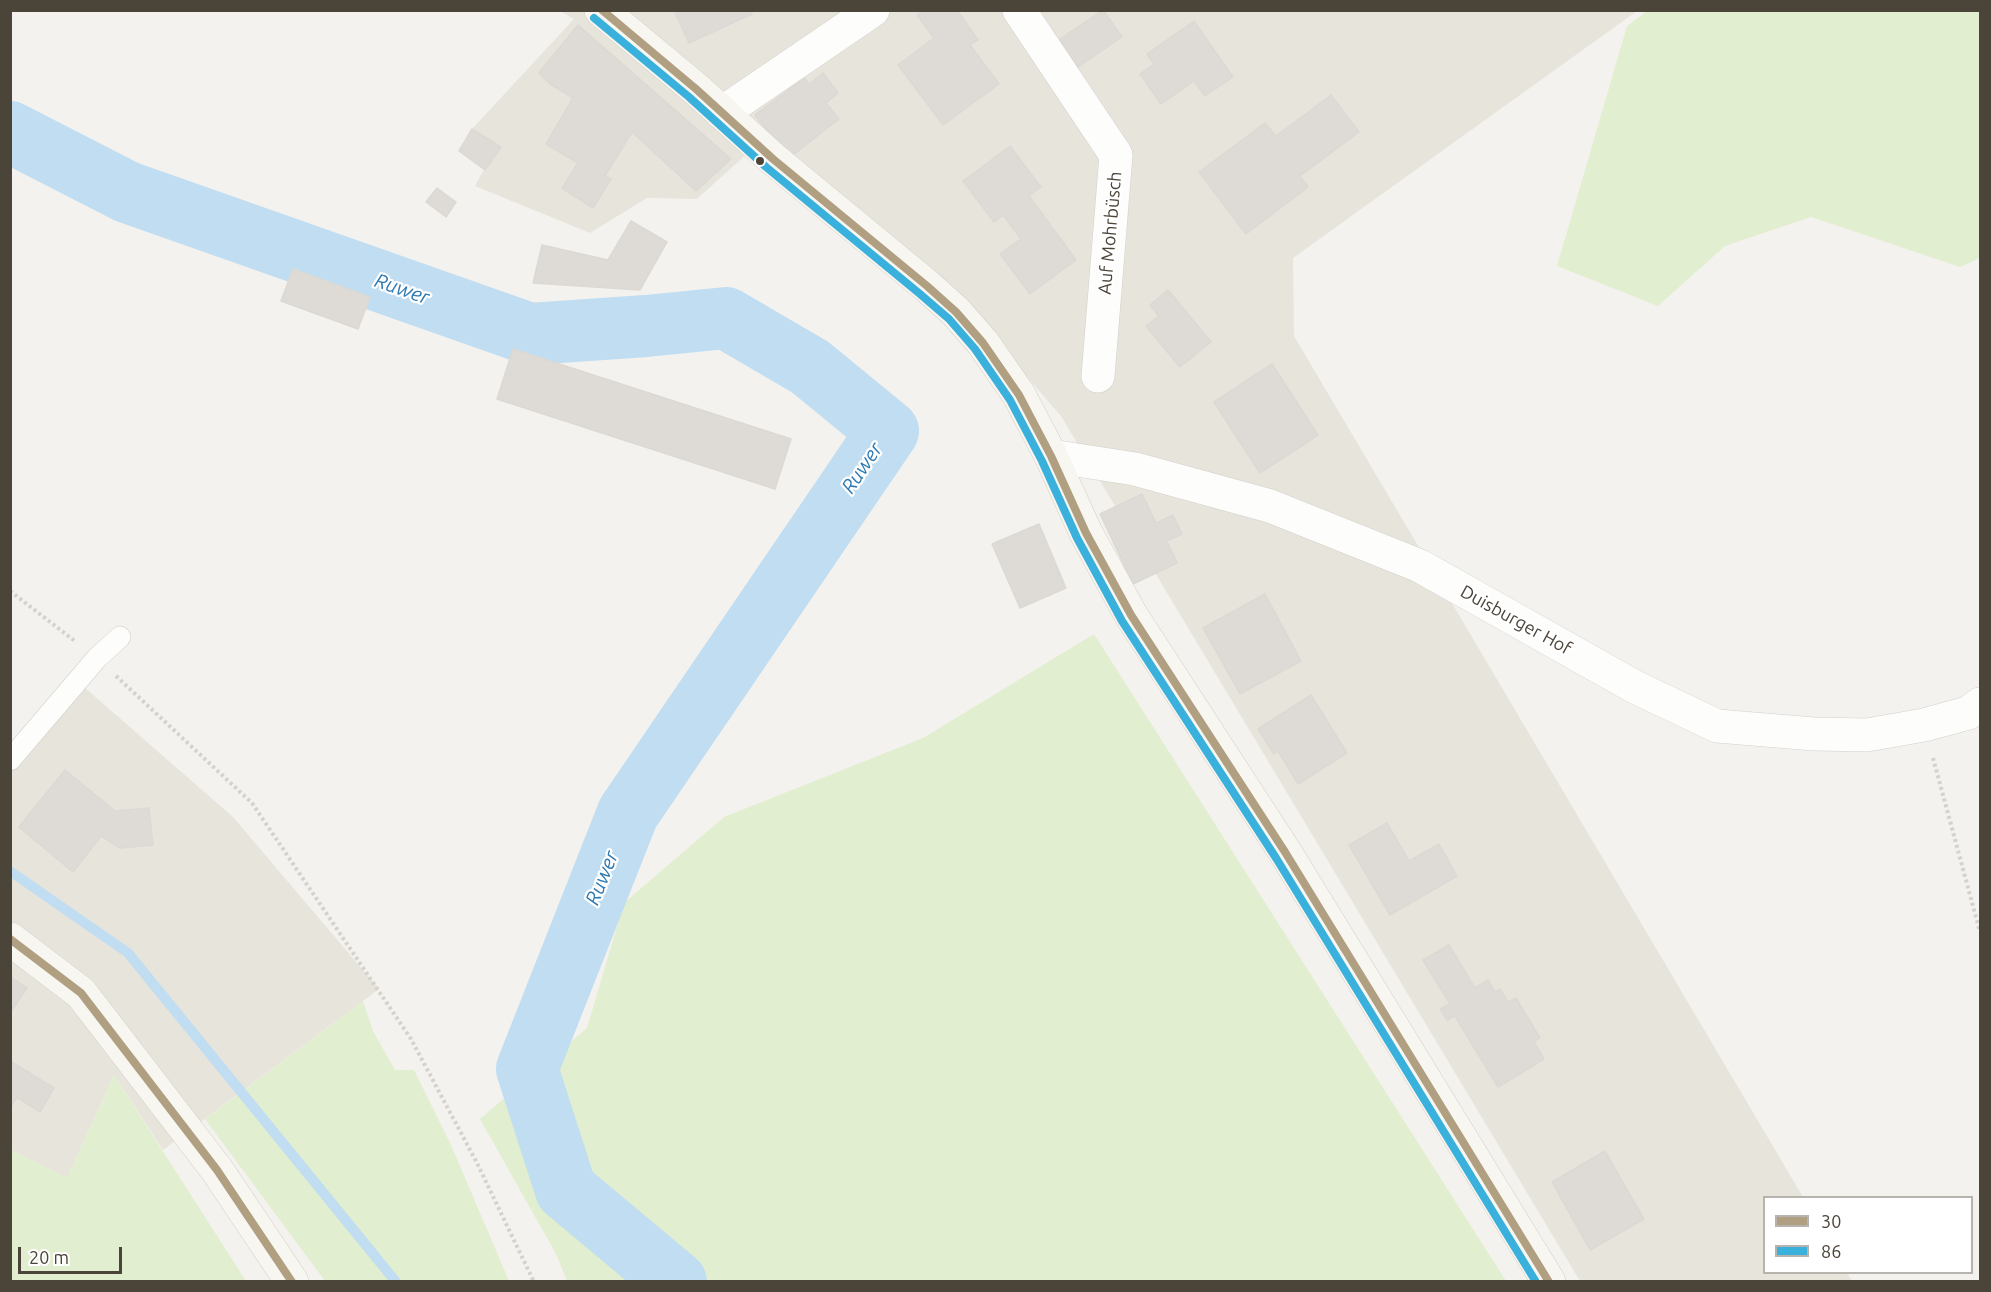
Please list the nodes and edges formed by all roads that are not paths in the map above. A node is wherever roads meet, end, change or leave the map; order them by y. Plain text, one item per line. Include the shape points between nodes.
1 (601, 10) edge
2 (873, 10) edge
3 (1019, 10) edge
4 (722, 113) junction
5 (1098, 376) dead end
6 (1051, 456) junction
7 (120, 637) dead end
8 (1980, 704) edge
9 (10, 760) edge
10 (10, 939) edge
11 (292, 1281) edge
12 (1549, 1281) edge

1 - 4 street
2 - 4 street
3 - 5 street, Auf Mohrbüsch via 1116,155
4 - 6 street via 956,312 1019,395
6 - 8 street, Duisburger Hof via 1135,469 1270,506 1409,562 1635,687 1717,726 1867,735 1924,725 1968,712
6 - 12 street via 1086,533 1131,615 1285,852
7 - 9 lane via 97,658
10 - 11 street via 81,993 217,1170

